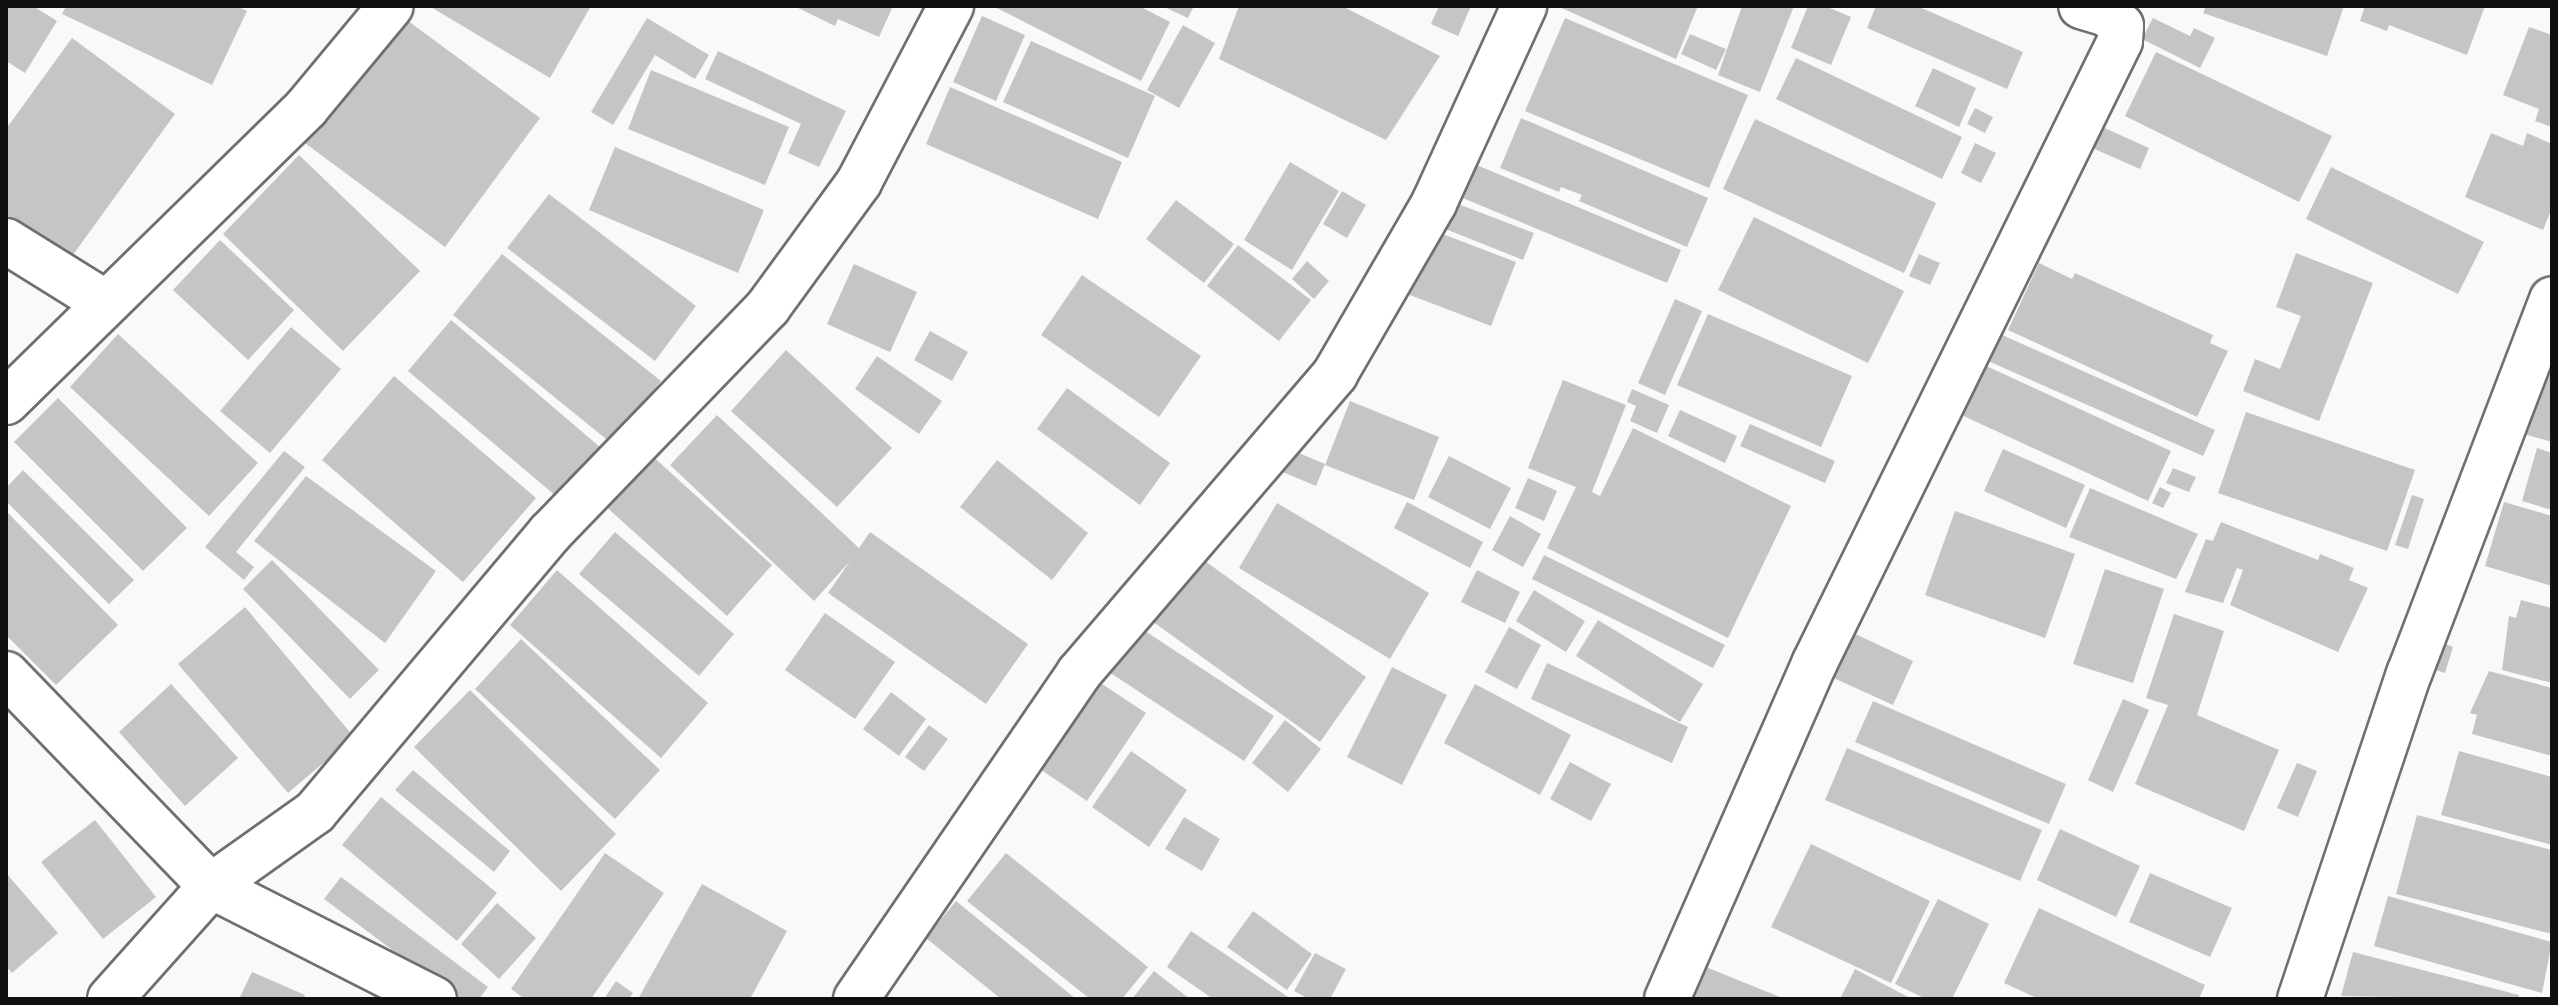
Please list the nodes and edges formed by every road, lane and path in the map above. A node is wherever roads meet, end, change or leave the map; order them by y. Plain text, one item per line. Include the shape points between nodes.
1 (391, 6) edge
2 (951, 6) edge
3 (1524, 6) edge
4 (2081, 6) edge
5 (6, 241) edge
6 (2552, 299) edge
7 (104, 302) junction
8 (6, 402) edge
9 (6, 674) edge
10 (211, 886) junction
11 (110, 999) edge
12 (434, 999) edge
13 (856, 999) edge
14 (1667, 999) edge
15 (2300, 999) edge

1 - 7 street via 307,107
2 - 10 street via 859,182 768,307 550,533 315,812
3 - 13 street via 1434,203 1335,374 1079,673
4 - 14 street via 2107,14 2121,26 2120,41 1814,664
5 - 7 street
6 - 15 street via 2409,674
7 - 8 street
9 - 10 street
10 - 11 street
10 - 12 street

